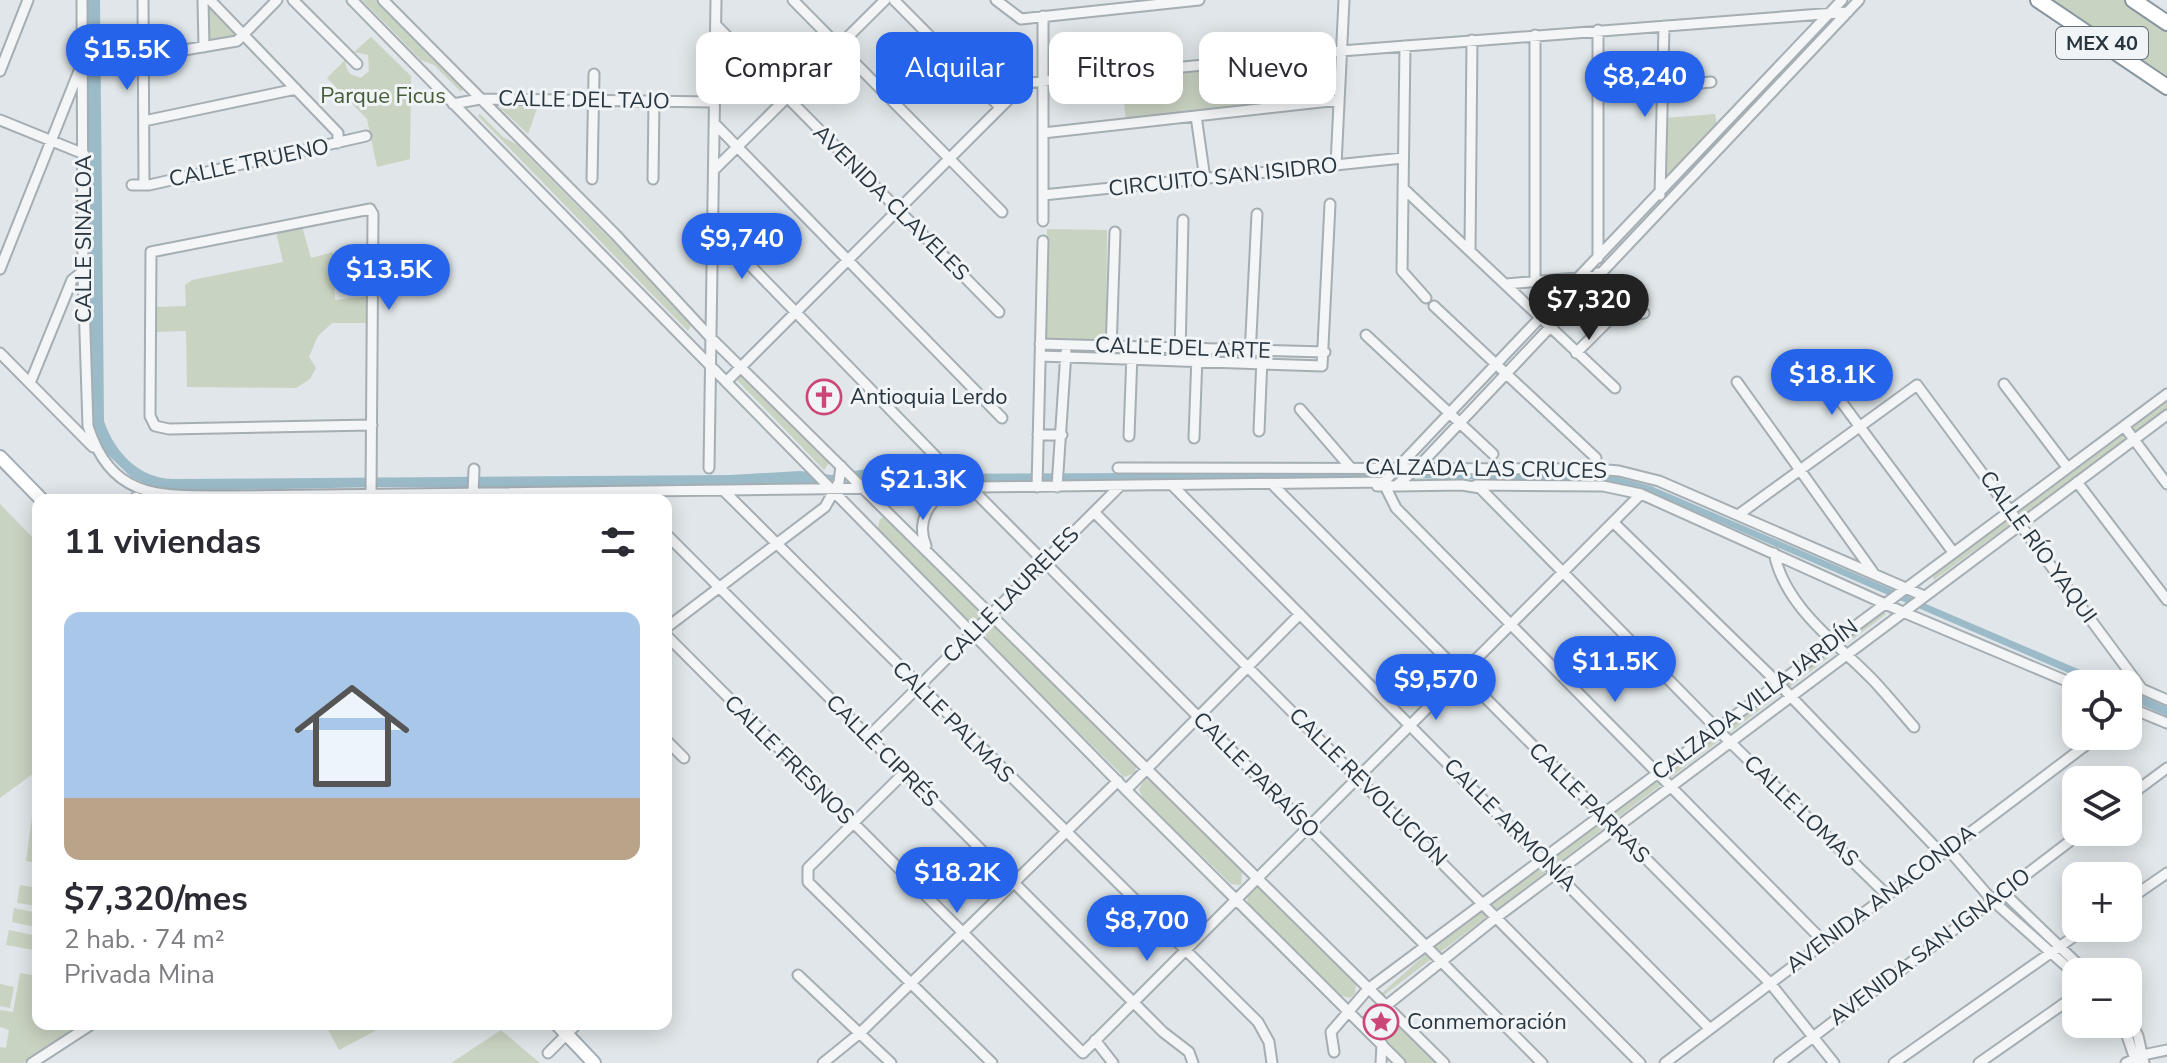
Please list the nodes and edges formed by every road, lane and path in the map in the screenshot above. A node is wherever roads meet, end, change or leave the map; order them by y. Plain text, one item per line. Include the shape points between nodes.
1 (28, 0) edge
2 (82, 0) edge
3 (143, 0) edge
4 (203, 0) edge
5 (210, 0) edge
6 (277, 0) edge
7 (293, 0) edge
8 (352, 0) edge
9 (383, 0) edge
10 (716, 0) edge
11 (793, 0) edge
12 (885, 0) edge
13 (894, 0) edge
14 (996, 0) edge
15 (1199, 0) edge
16 (1344, 0) edge
17 (1842, 0) edge
18 (1859, 0) edge
19 (2038, 0) edge
20 (2133, 0) edge
21 (1832, 11) junction
22 (1848, 12) junction
23 (1043, 16) junction
24 (2167, 23) edge
25 (716, 25) junction
26 (1664, 26) junction
27 (1598, 30) junction
28 (716, 32) edge
29 (723, 32) edge
30 (824, 32) edge
31 (852, 32) edge
32 (244, 35) junction
33 (1535, 35) junction
34 (1472, 40) junction
35 (1405, 46) junction
36 (204, 47) junction
37 (1341, 51) junction
38 (143, 57) junction
39 (120, 61) dead end
40 (82, 63) junction
41 (357, 64) dead end
42 (1778, 66) junction
43 (860, 68) edge
44 (0, 71) edge
45 (594, 74) dead end
46 (1787, 75) junction
47 (1043, 81) junction
48 (1711, 82) dead end
49 (1662, 87) junction
50 (2167, 87) edge
51 (296, 89) junction
52 (480, 99) junction
53 (1339, 100) junction
54 (594, 101) junction
55 (654, 101) junction
56 (696, 102) edge
57 (453, 104) junction
58 (715, 104) edge
59 (780, 104) edge
60 (794, 104) edge
61 (999, 106) junction
62 (1196, 116) junction
63 (0, 120) edge
64 (144, 121) junction
65 (715, 124) junction
66 (1043, 133) junction
67 (1714, 134) junction
68 (366, 136) dead end
69 (51, 141) junction
70 (1724, 142) junction
71 (338, 143) junction
72 (736, 148) junction
73 (84, 154) junction
74 (948, 156) junction
75 (1403, 158) junction
76 (1336, 165) junction
77 (714, 170) junction
78 (592, 179) dead end
79 (653, 179) dead end
80 (1205, 179) junction
81 (132, 185) dead end
82 (144, 185) junction
83 (1403, 188) junction
84 (1660, 192) junction
85 (1043, 195) junction
86 (1330, 204) dead end
87 (895, 209) junction
88 (1662, 209) junction
89 (1002, 212) dead end
90 (1257, 214) dead end
91 (1183, 220) dead end
92 (1043, 221) dead end
93 (713, 227) junction
94 (1115, 232) dead end
95 (1043, 241) dead end
96 (1470, 250) junction
97 (1598, 257) junction
98 (846, 259) junction
99 (0, 269) edge
100 (83, 271) junction
101 (1598, 276) junction
102 (1580, 277) junction
103 (1535, 281) junction
104 (1506, 284) junction
105 (795, 311) junction
106 (999, 312) dead end
107 (1644, 313) dead end
108 (1540, 319) junction
109 (1549, 328) junction
110 (1366, 335) dead end
111 (711, 338) junction
112 (1040, 344) junction
113 (1067, 345) junction
114 (1112, 346) junction
115 (1132, 347) junction
116 (1181, 348) junction
117 (1197, 349) junction
118 (1250, 351) junction
119 (1263, 351) junction
120 (1325, 352) junction
121 (0, 353) edge
122 (1576, 353) junction
123 (1040, 356) junction
124 (1066, 357) junction
125 (1111, 359) junction
126 (1132, 359) junction
127 (1180, 361) junction
128 (1197, 362) junction
129 (1250, 363) junction
130 (711, 364) junction
131 (1262, 364) junction
132 (1497, 364) junction
133 (741, 367) junction
134 (1506, 374) junction
135 (726, 382) junction
136 (1737, 382) dead end
137 (30, 383) junction
138 (2004, 384) dead end
139 (1615, 388) dead end
140 (1831, 388) dead end
141 (2167, 394) edge
142 (1300, 409) dead end
143 (1450, 414) junction
144 (2167, 415) edge
145 (1002, 418) dead end
146 (1460, 423) junction
147 (372, 425) junction
148 (1859, 426) junction
149 (2124, 426) junction
150 (1259, 431) dead end
151 (1038, 435) junction
152 (1062, 435) junction
153 (1129, 436) dead end
154 (1194, 438) dead end
155 (2134, 440) junction
156 (96, 450) junction
157 (1493, 454) dead end
158 (0, 457) edge
159 (1596, 458) dead end
160 (943, 464) dead end
161 (841, 466) junction
162 (1039, 467) junction
163 (1058, 467) junction
164 (1350, 467) junction
165 (2067, 467) junction
166 (709, 468) dead end
167 (812, 468) junction
168 (1118, 468) dead end
169 (1399, 468) junction
170 (1417, 468) junction
171 (1800, 469) junction
172 (111, 471) joint
173 (474, 472) dead end
174 (2077, 482) junction
175 (1388, 483) junction
176 (2167, 484) edge
177 (1173, 486) junction
178 (1274, 486) junction
179 (1472, 486) junction
180 (970, 487) junction
181 (1037, 487) junction
182 (1057, 487) junction
183 (1119, 487) junction
184 (949, 488) junction
185 (371, 491) junction
186 (798, 491) junction
187 (835, 491) junction
188 (868, 491) junction
189 (725, 492) junction
190 (36, 494) edge
191 (135, 494) edge
192 (353, 494) edge
193 (470, 494) edge
194 (672, 494) edge
195 (1641, 494) junction
196 (2010, 510) junction
197 (1094, 512) junction
198 (1738, 515) junction
199 (1613, 522) junction
200 (2020, 524) junction
201 (672, 540) edge
202 (777, 544) junction
203 (927, 549) junction
204 (1953, 552) junction
205 (1774, 553) junction
206 (1044, 562) junction
207 (1563, 572) junction
208 (1873, 572) junction
209 (1906, 587) junction
210 (719, 588) junction
211 (1924, 596) junction
212 (2167, 600) edge
213 (1885, 603) junction
214 (1903, 612) junction
215 (991, 614) junction
216 (1300, 614) junction
217 (672, 623) edge
218 (1511, 624) junction
219 (973, 632) junction
220 (672, 641) edge
221 (1831, 643) junction
222 (1845, 655) junction
223 (1248, 667) junction
224 (1461, 674) junction
225 (2062, 679) edge
226 (1778, 683) junction
227 (918, 686) junction
228 (1789, 697) junction
229 (2167, 700) edge
230 (2142, 714) edge
231 (1198, 717) junction
232 (2167, 723) edge
233 (1410, 725) junction
234 (1914, 727) dead end
235 (1717, 728) junction
236 (868, 737) junction
237 (1730, 742) junction
238 (672, 746) edge
239 (2079, 750) edge
240 (684, 758) dead end
241 (2167, 768) edge
242 (1146, 770) junction
243 (1659, 772) junction
244 (904, 773) junction
245 (1358, 777) junction
246 (1118, 781) junction
247 (1672, 785) junction
248 (2142, 787) edge
249 (1126, 790) junction
250 (1601, 815) junction
251 (852, 824) junction
252 (1307, 827) junction
253 (1614, 829) junction
254 (1065, 833) junction
255 (2064, 846) edge
256 (1945, 851) junction
257 (1544, 858) junction
258 (1557, 871) junction
259 (2167, 873) edge
260 (1256, 878) junction
261 (1014, 883) junction
262 (2142, 890) edge
263 (2003, 892) junction
264 (1887, 895) junction
265 (1236, 899) junction
266 (1992, 900) junction
267 (1483, 903) junction
268 (1497, 917) junction
269 (962, 933) junction
270 (1824, 942) junction
271 (2065, 942) edge
272 (1426, 946) junction
273 (2055, 949) junction
274 (1183, 951) junction
275 (2062, 958) edge
276 (2067, 958) edge
277 (1441, 962) junction
278 (798, 975) dead end
279 (1770, 983) junction
280 (911, 984) junction
281 (1368, 989) junction
282 (1132, 1002) junction
283 (1384, 1004) junction
284 (2062, 1005) edge
285 (1347, 1010) junction
286 (1362, 1025) junction
287 (1710, 1029) junction
288 (83, 1030) edge
289 (562, 1030) edge
290 (572, 1030) edge
291 (860, 1033) junction
292 (567, 1035) junction
293 (1813, 1037) junction
294 (2128, 1038) edge
295 (2132, 1038) edge
296 (1095, 1040) junction
297 (1382, 1044) junction
298 (2167, 1050) edge
299 (1334, 1052) dead end
300 (548, 1053) dead end
301 (2137, 1060) edge
302 (32, 1063) edge
303 (594, 1063) edge
304 (823, 1063) edge
305 (891, 1063) edge
306 (992, 1063) edge
307 (1113, 1063) edge
308 (1193, 1063) edge
309 (1272, 1063) edge
310 (1381, 1063) edge
311 (1400, 1063) edge
312 (1444, 1063) edge
313 (1542, 1063) edge
314 (1640, 1063) edge
315 (1665, 1063) edge
316 (1779, 1063) edge
317 (1834, 1063) edge
318 (1894, 1063) edge
319 (1979, 1063) edge

1 - 44 street
2 - 40 street, CALLE SINALOA
3 - 38 street
4 - 36 street
5 - 32 street
6 - 32 street
7 - 41 street
8 - 57 street
9 - 52 street
10 - 25 street
11 - 30 street
12 - 31 street
13 - 61 street
14 - 23 street via 1017,18
15 - 23 street
16 - 37 street
17 - 21 street
18 - 22 street
19 - 50 highway, MEX 40
20 - 24 highway, MEX 40
21 - 22 street
21 - 26 street
21 - 42 street
22 - 46 street
23 - 47 street
25 - 28 street
25 - 29 street, AVENIDA CLAVELES
26 - 27 street
26 - 49 street
27 - 33 street
27 - 97 street
32 - 36 street
32 - 51 street
33 - 34 street
33 - 103 street
34 - 35 street
34 - 96 street
35 - 37 street
35 - 75 street
36 - 38 street
37 - 47 street
37 - 53 street
38 - 39 street
38 - 64 street
40 - 69 street
40 - 73 street, CALLE SINALOA
42 - 46 street
42 - 67 street
43 - 74 street
45 - 54 street
46 - 70 street
47 - 61 street via 1025,83
47 - 66 street
48 - 49 street
49 - 84 street
51 - 64 street
51 - 71 street via 338,133
52 - 54 street, CALLE DEL TAJO
52 - 57 street, CALLE DEL TAJO
52 - 111 street
53 - 62 street
53 - 76 street
54 - 55 street, CALLE DEL TAJO
54 - 78 street
55 - 56 street, CALLE DEL TAJO
55 - 79 street
57 - 130 street
58 - 65 street
59 - 72 street
60 - 87 street, AVENIDA CLAVELES
61 - 74 street
62 - 66 street
62 - 80 street
63 - 69 street
64 - 82 street
65 - 72 street
65 - 77 street
66 - 85 street
67 - 70 street
67 - 84 street
68 - 71 street, CALLE TRUENO
69 - 73 street
69 - 99 street
70 - 88 street
71 - 82 street, CALLE TRUENO
72 - 77 street
72 - 98 street
73 - 100 street, CALLE SINALOA
74 - 87 street
74 - 89 street
75 - 76 street, CIRCUITO SAN ISIDRO
75 - 83 street
76 - 80 street, CIRCUITO SAN ISIDRO
77 - 93 street
80 - 85 street, CIRCUITO SAN ISIDRO
81 - 82 street, CALLE TRUENO
83 - 96 street
83 - 132 street via 1402,271
84 - 88 street
84 - 97 street
85 - 92 street
86 - 120 street
87 - 98 street
87 - 106 street, AVENIDA CLAVELES
88 - 101 street
90 - 118 street
91 - 116 street
93 - 105 street
93 - 111 street
94 - 114 street
95 - 112 street
96 - 104 street
97 - 101 street
97 - 102 street
98 - 105 street
98 - 145 street
100 - 137 street via 72,280
100 - 156 street, CALLE SINALOA via 86,400
101 - 102 street
101 - 109 street
102 - 103 street
102 - 108 street
103 - 104 street
104 - 108 street
105 - 133 street
105 - 160 street
107 - 122 street via 1611,318
108 - 109 street
108 - 132 street
109 - 122 street
109 - 134 street
110 - 143 street
111 - 130 street
111 - 133 street
112 - 113 street, CALLE DEL ARTE
112 - 123 street
113 - 114 street, CALLE DEL ARTE
113 - 124 street
114 - 115 street, CALLE DEL ARTE
114 - 125 street
115 - 116 street, CALLE DEL ARTE
115 - 126 street
116 - 117 street, CALLE DEL ARTE
116 - 127 street
117 - 118 street, CALLE DEL ARTE
117 - 128 street
118 - 119 street, CALLE DEL ARTE
118 - 129 street
119 - 120 street, CALLE DEL ARTE
119 - 131 street
120 - 131 street, CALLE DEL ARTE via 1324,365
121 - 137 street
122 - 139 street
123 - 124 street, CALLE DEL ARTE
123 - 151 street
124 - 125 street, CALLE DEL ARTE
124 - 152 street
125 - 126 street, CALLE DEL ARTE
126 - 127 street, CALLE DEL ARTE
126 - 153 street
127 - 128 street, CALLE DEL ARTE
128 - 129 street, CALLE DEL ARTE
128 - 154 street
129 - 131 street, CALLE DEL ARTE
130 - 135 street
130 - 166 street
131 - 150 street
132 - 134 street
132 - 143 street
133 - 135 street
133 - 161 street
134 - 146 street
134 - 159 street
135 - 167 street
136 - 171 street
137 - 156 street
138 - 165 street
140 - 148 street
141 - 149 street, CALZADA VILLA JARDÍN
142 - 164 street
143 - 146 street
143 - 169 street
144 - 155 street, CALZADA VILLA JARDÍN
146 - 157 street
146 - 170 street
147 - 147 street via 370,209 151,252 150,416 155,426
147 - 185 street
148 - 171 street
148 - 196 street, CALLE RÍO YAQUI via 1917,385
148 - 204 street
149 - 155 street
149 - 165 street, CALZADA VILLA JARDÍN
151 - 152 street
151 - 162 street
152 - 163 street
155 - 174 street, CALZADA VILLA JARDÍN
155 - 176 street
156 - 172 street, CALLE SINALOA
158 - 190 main road
161 - 187 street
161 - 188 street
162 - 163 street
162 - 181 street
163 - 182 street
164 - 168 street, CALZADA LAS CRUCES
164 - 169 street, CALZADA LAS CRUCES
165 - 196 street, CALZADA VILLA JARDÍN
167 - 186 street
167 - 187 street
169 - 170 street, CALZADA LAS CRUCES
169 - 175 street
170 - 175 street
170 - 198 street, CALZADA LAS CRUCES via 1619,471 1659,481
171 - 198 street
171 - 208 street
172 - 191 street, CALZADA LAS CRUCES
173 - 193 street
174 - 200 street, CALZADA VILLA JARDÍN
174 - 212 street
175 - 178 street, CALZADA LAS CRUCES
175 - 179 street
175 - 218 street via 1396,508
177 - 178 street, CALZADA LAS CRUCES
177 - 183 street, CALZADA LAS CRUCES
177 - 216 street, CALLE ARMONÍA
178 - 224 street, CALLE PARRAS
179 - 195 street, CALZADA LAS CRUCES via 1603,486
179 - 207 street, CALLE LOMAS via 1487,494
180 - 181 street, CALZADA LAS CRUCES
180 - 184 street, CALZADA LAS CRUCES
180 - 206 street, CALLE PARAÍSO
181 - 182 street, CALZADA LAS CRUCES
182 - 183 street, CALZADA LAS CRUCES
183 - 197 street, CALLE LAURELES
184 - 188 street, CALZADA LAS CRUCES
184 - 203 street via 935,498 923,520 921,535
185 - 192 street, CALZADA LAS CRUCES
185 - 193 street, CALZADA LAS CRUCES
186 - 187 street, CALZADA LAS CRUCES
186 - 189 street, CALZADA LAS CRUCES
187 - 188 street, CALZADA LAS CRUCES
187 - 202 street via 825,507
187 - 219 street
188 - 203 street
189 - 194 street, CALZADA LAS CRUCES
189 - 202 street, CALLE PALMAS
195 - 199 street
195 - 205 street, CALZADA LAS CRUCES
196 - 200 street, CALLE RÍO YAQUI
196 - 204 street, CALZADA VILLA JARDÍN
197 - 206 street, CALLE LAURELES
197 - 223 street, CALLE REVOLUCIÓN
198 - 208 street, CALZADA LAS CRUCES
199 - 207 street
199 - 226 street
200 - 211 street, CALZADA VILLA JARDÍN
200 - 229 street, CALLE RÍO YAQUI via 2142,689
201 - 210 street, CALLE CIPRÉS
202 - 210 street
202 - 227 street, CALLE PALMAS
203 - 215 street
204 - 209 street, CALZADA VILLA JARDÍN
205 - 213 street, CALZADA LAS CRUCES
205 - 221 street via 1779,577
206 - 215 street, CALLE LAURELES
206 - 231 street, CALLE PARAÍSO
207 - 218 street
207 - 235 street, CALLE LOMAS
208 - 209 street, CALZADA LAS CRUCES
209 - 211 street, CALZADA LAS CRUCES
209 - 213 street, CALZADA VILLA JARDÍN
210 - 217 street
210 - 236 street, CALLE CIPRÉS
211 - 214 street, CALZADA VILLA JARDÍN
213 - 214 street, CALZADA LAS CRUCES
213 - 221 street, CALZADA VILLA JARDÍN
214 - 222 street, CALZADA VILLA JARDÍN
214 - 225 street, CALZADA LAS CRUCES
215 - 219 street, CALLE LAURELES
215 - 242 street
216 - 223 street
216 - 233 street, CALLE ARMONÍA
218 - 224 street
218 - 243 street
219 - 227 street, CALLE LAURELES
219 - 246 street
220 - 251 street, CALLE FRESNOS
221 - 222 street
221 - 226 street, CALZADA VILLA JARDÍN
222 - 228 street, CALZADA VILLA JARDÍN
222 - 234 street
223 - 231 street
223 - 245 street, CALLE REVOLUCIÓN
224 - 233 street
224 - 250 street, CALLE PARRAS
226 - 228 street
226 - 235 street, CALZADA VILLA JARDÍN
227 - 236 street, CALLE LAURELES
227 - 254 street, CALLE PALMAS
228 - 237 street, CALZADA VILLA JARDÍN
228 - 256 street
230 - 232 street
231 - 242 street
231 - 252 street, CALLE PARAÍSO
233 - 245 street
233 - 257 street, CALLE ARMONÍA
235 - 237 street, CALLE LOMAS
235 - 243 street, CALZADA VILLA JARDÍN
236 - 244 street, CALLE CIPRÉS
237 - 247 street, CALZADA VILLA JARDÍN
237 - 264 street, CALLE LOMAS
238 - 240 street
239 - 256 street, AVENIDA ANACONDA
241 - 248 street
242 - 249 street
242 - 260 street
243 - 247 street
243 - 250 street, CALZADA VILLA JARDÍN
244 - 251 street
244 - 261 street, CALLE CIPRÉS
245 - 252 street
245 - 267 street, CALLE REVOLUCIÓN
246 - 249 street
246 - 254 street
247 - 253 street, CALZADA VILLA JARDÍN
247 - 270 street
249 - 265 street
250 - 253 street, CALLE PARRAS
250 - 257 street, CALZADA VILLA JARDÍN
251 - 269 street, CALLE FRESNOS
251 - 280 street via 808,868 806,877
252 - 260 street
252 - 272 street, CALLE PARAÍSO
253 - 258 street, CALZADA VILLA JARDÍN
253 - 279 street, CALLE PARRAS
254 - 261 street
254 - 274 street, CALLE PALMAS
255 - 263 street, AVENIDA SAN IGNACIO
256 - 264 street, AVENIDA ANACONDA
256 - 266 street
257 - 258 street, CALLE ARMONÍA
257 - 267 street, CALZADA VILLA JARDÍN
258 - 268 street, CALZADA VILLA JARDÍN
258 - 287 street, CALLE ARMONÍA
259 - 262 street
260 - 265 street
260 - 281 street
261 - 269 street
261 - 282 street, CALLE CIPRÉS
263 - 266 street, AVENIDA SAN IGNACIO
263 - 273 street
264 - 270 street, AVENIDA ANACONDA
265 - 274 street
265 - 285 street
266 - 273 street
266 - 293 street, AVENIDA SAN IGNACIO
267 - 268 street, CALLE REVOLUCIÓN
267 - 272 street, CALZADA VILLA JARDÍN
268 - 277 street, CALZADA VILLA JARDÍN
268 - 314 street, CALLE REVOLUCIÓN
269 - 280 street
269 - 296 street, CALLE FRESNOS via 1083,1053
270 - 279 street, AVENIDA ANACONDA
271 - 273 street
272 - 277 street, CALLE PARAÍSO
272 - 281 street, CALZADA VILLA JARDÍN
273 - 275 street
273 - 276 street
273 - 318 street
274 - 282 street
274 - 309 street, CALLE PALMAS via 1258,1022
277 - 283 street, CALZADA VILLA JARDÍN
277 - 313 street, CALLE PARAÍSO
278 - 291 street
279 - 287 street, AVENIDA ANACONDA
279 - 293 street, CALLE PARRAS
280 - 291 street
280 - 306 street
281 - 283 street
281 - 285 street, CALZADA VILLA JARDÍN
282 - 296 street
282 - 308 street, CALLE CIPRÉS via 1189,1052
283 - 286 street, CALZADA VILLA JARDÍN
283 - 312 street
284 - 319 street
285 - 286 street
285 - 299 street via 1331,1032
286 - 297 street
287 - 315 street, AVENIDA ANACONDA
288 - 302 street
289 - 292 main road
290 - 292 street
291 - 304 street
291 - 305 street
292 - 300 street
292 - 303 main road
293 - 316 street, AVENIDA SAN IGNACIO
293 - 317 street, CALLE PARRAS
294 - 301 street
295 - 301 street
296 - 307 street
297 - 310 street
297 - 311 street
298 - 301 street

